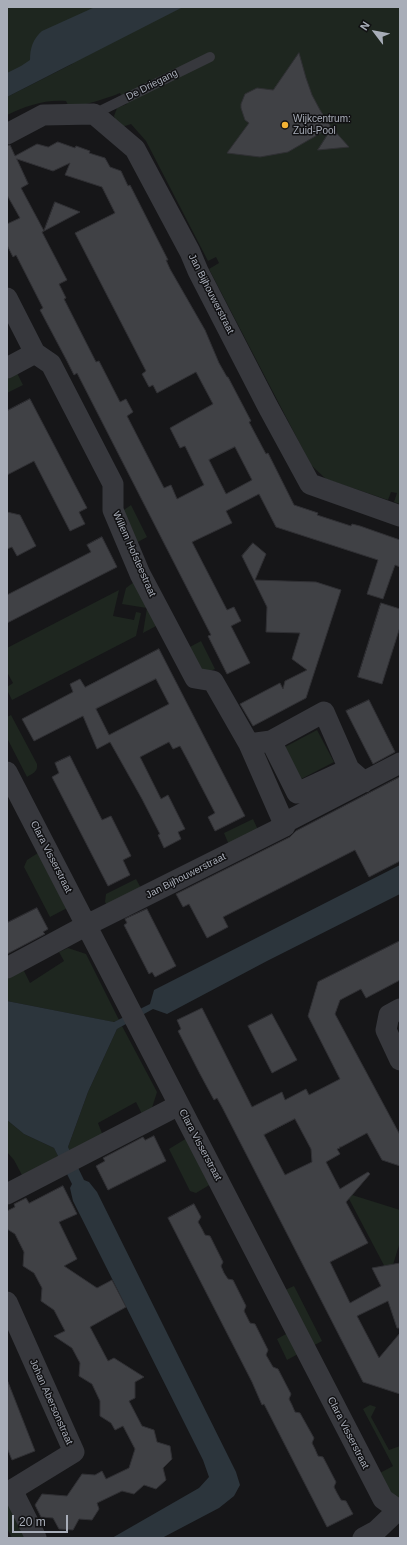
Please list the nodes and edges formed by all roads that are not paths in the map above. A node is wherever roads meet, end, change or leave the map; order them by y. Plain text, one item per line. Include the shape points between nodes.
1 (210, 56) dead end
2 (94, 114) junction
3 (7, 134) edge
4 (7, 298) edge
5 (36, 353) junction
6 (7, 368) edge
7 (400, 516) edge
8 (271, 741) junction
9 (249, 744) junction
10 (400, 763) edge
11 (7, 772) edge
12 (357, 775) junction
13 (284, 824) junction
14 (86, 925) junction
15 (7, 968) edge
16 (400, 1009) edge
17 (400, 1060) edge
18 (179, 1105) junction
19 (7, 1194) edge
20 (7, 1302) edge
21 (399, 1511) edge
22 (36, 1538) edge
23 (363, 1538) edge

1 - 2 lane, De Driegang
2 - 3 street via 44,115
2 - 7 street, Jan Bijhouwerstraat via 135,148 310,484
4 - 5 street
5 - 6 street
5 - 9 street, Willem Hofsteestraat via 51,364 113,484 113,510 140,574 195,678 213,681
8 - 9 street
8 - 12 street via 297,792
8 - 12 street via 324,712
9 - 13 street, Willem Hofsteestraat
10 - 12 street, Jan Bijhouwerstraat
11 - 14 street, Clara Visserstraat
12 - 13 street, Jan Bijhouwerstraat
13 - 14 street, Jan Bijhouwerstraat
14 - 15 street, Jan Bijhouwerstraat
14 - 18 street, Clara Visserstraat
16 - 17 street via 389,1015 386,1030
18 - 19 street
18 - 21 street, Clara Visserstraat via 383,1499
20 - 22 street, Johan Abersonstraat via 74,1452 12,1490
21 - 23 street via 376,1531

